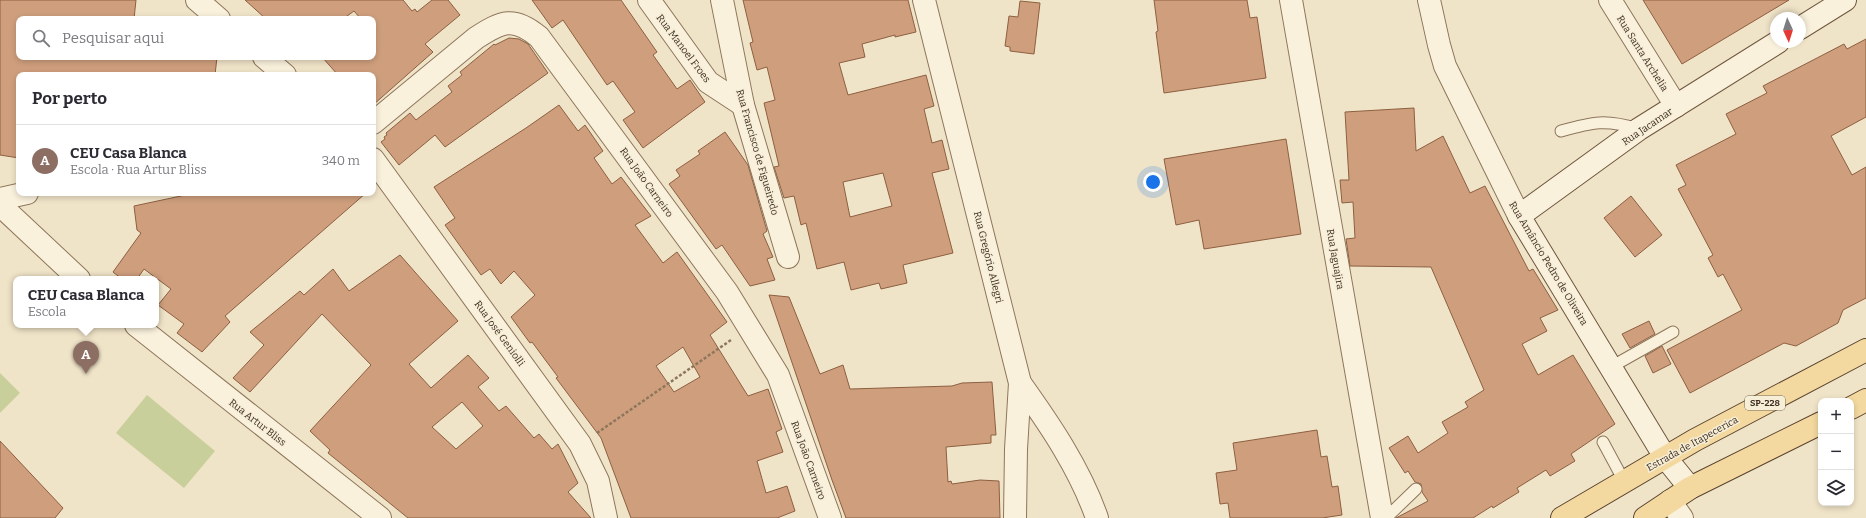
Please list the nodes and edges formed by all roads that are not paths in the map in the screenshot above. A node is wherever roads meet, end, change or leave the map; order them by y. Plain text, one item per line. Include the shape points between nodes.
1 (197, 0) edge
2 (649, 0) edge
3 (722, 0) edge
4 (924, 0) edge
5 (1291, 0) edge
6 (1428, 0) edge
7 (1610, 0) edge
8 (1843, 1) edge
9 (216, 16) edge
10 (1806, 24) edge
11 (1770, 47) edge
12 (268, 60) edge
13 (282, 72) edge
14 (743, 105) junction
15 (1676, 106) junction
16 (376, 121) edge
17 (1639, 129) junction
18 (1560, 131) dead end
19 (376, 163) edge
20 (16, 195) edge
21 (0, 199) edge
22 (0, 205) edge
23 (1519, 216) junction
24 (788, 257) dead end
25 (76, 276) edge
26 (140, 328) edge
27 (1673, 332) dead end
28 (1866, 350) edge
29 (1611, 367) junction
30 (1020, 383) junction
31 (1866, 400) edge
32 (1854, 406) edge
33 (1818, 424) edge
34 (1603, 442) dead end
35 (1665, 457) junction
36 (1624, 481) junction
37 (1690, 488) junction
38 (1416, 489) dead end
39 (1676, 510) edge
40 (380, 518) edge
41 (606, 518) edge
42 (830, 518) edge
43 (1015, 518) edge
44 (1097, 518) edge
45 (1382, 518) edge
46 (1386, 518) edge
47 (1562, 518) edge
48 (1645, 518) edge

1 - 9 street
2 - 14 street, Rua Manoel Froes via 708,82
3 - 14 street, Rua Francisco de Figueiredo
4 - 30 street, Rua Gregório Allegri
5 - 45 street, Rua Jaguajira
6 - 23 street, Rua Amâncio Pedro de Oliveira via 1438,45 1446,66
7 - 15 street, Rua Santa Archelia
8 - 10 street
11 - 15 street, Rua Jacamar
12 - 13 street
14 - 24 street, Rua Francisco de Figueiredo
15 - 17 street, Rua Jacamar
16 - 42 street, Rua João Carneiro via 491,28 514,23 526,26 539,37 727,292 750,328 778,375
17 - 18 lane via 1616,123 1592,123
17 - 23 street, Rua Jacamar
19 - 41 street, Rua José Geniolli via 580,444 598,480
20 - 21 street
22 - 25 street
23 - 29 street, Rua Amâncio Pedro de Oliveira
26 - 40 street, Rua Artur Bliss
27 - 29 lane
28 - 35 main road, Estrada de Itapecerica / SP-228
29 - 35 street, Rua Amâncio Pedro de Oliveira
30 - 43 street, Rua Gregório Allegri
30 - 44 street via 1048,422 1080,477
31 - 32 main road
33 - 37 main road
34 - 36 lane
35 - 36 main road, Estrada de Itapecerica / SP-228
35 - 37 street, Rua Amâncio Pedro de Oliveira
36 - 47 main road, Estrada de Itapecerica / SP-228
37 - 39 main road
38 - 46 lane
39 - 48 main road

